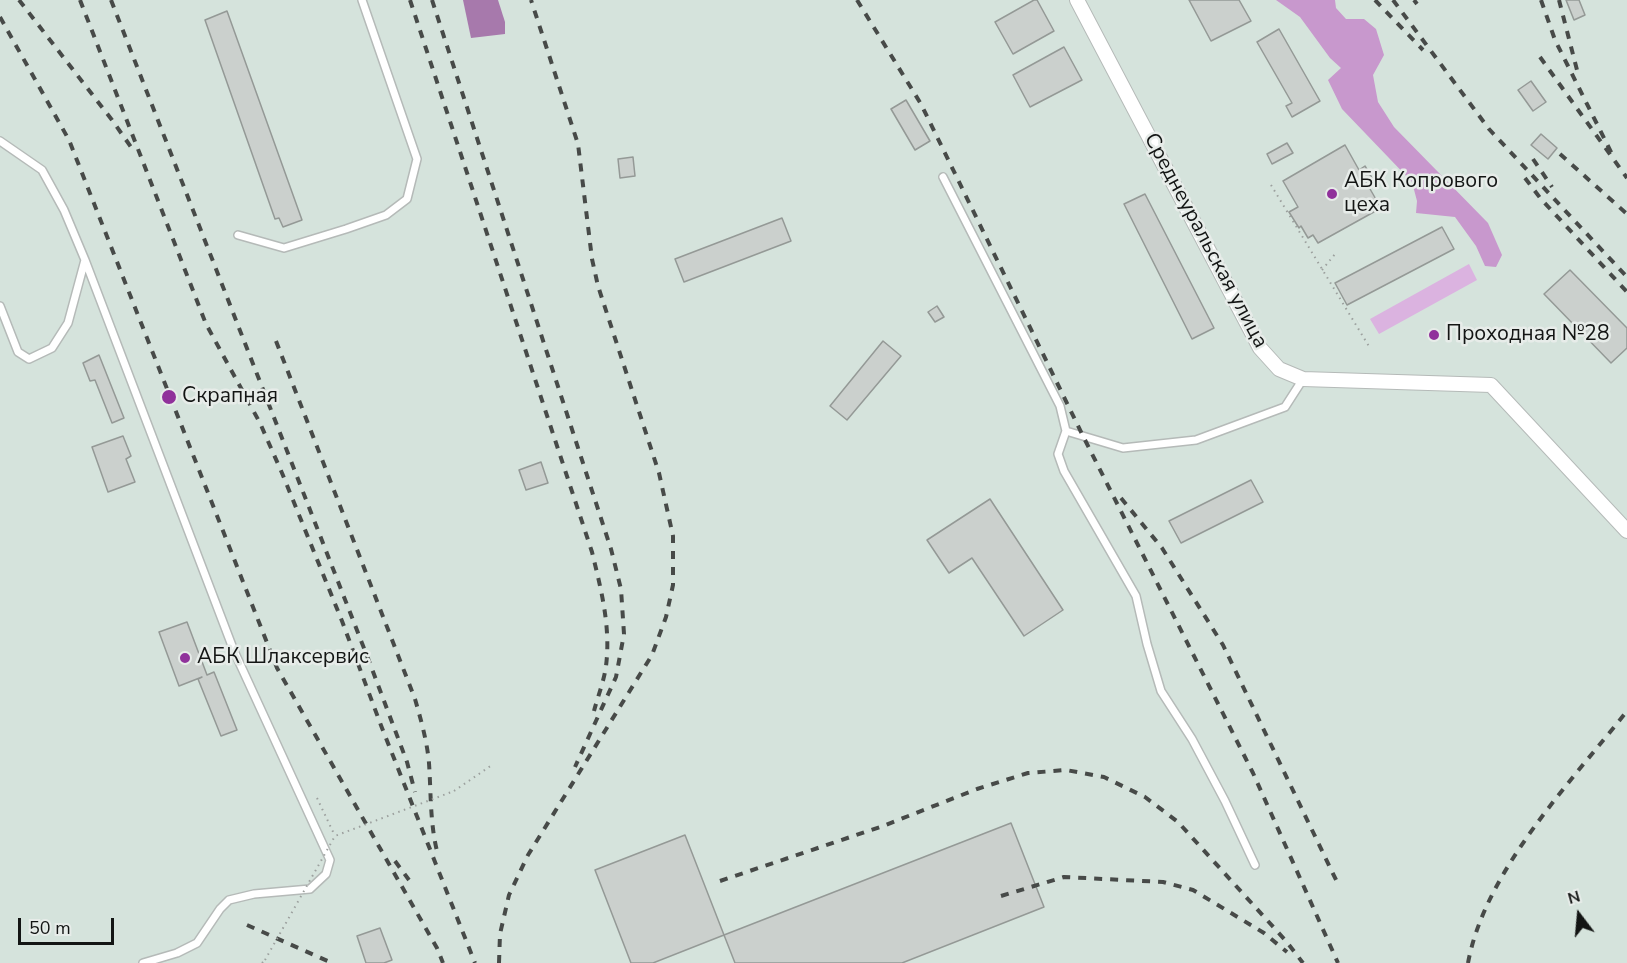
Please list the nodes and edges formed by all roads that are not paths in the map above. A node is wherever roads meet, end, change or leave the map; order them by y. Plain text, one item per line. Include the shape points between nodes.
1 (362, 0) edge
2 (1077, 0) edge
3 (0, 141) edge
4 (943, 177) dead end
5 (238, 235) dead end
6 (85, 260) junction
7 (0, 306) edge
8 (1304, 379) junction
9 (1066, 431) junction
10 (1627, 531) edge
11 (1255, 865) dead end
12 (143, 963) edge

1 - 5 lane via 417,159 407,199 387,215 284,248
2 - 8 street, Среднеуральская улица via 1260,348 1279,369
3 - 6 lane via 42,170
4 - 9 lane via 1060,406
6 - 7 lane via 68,323 52,348 29,359 18,352
6 - 12 lane via 234,651 330,860 326,874 310,889 229,900 197,943
8 - 9 lane via 1285,407 1196,440 1124,448
8 - 10 street, Среднеуральская улица via 1491,385
9 - 11 lane via 1058,454 1064,471 1136,596 1161,691 1192,739

